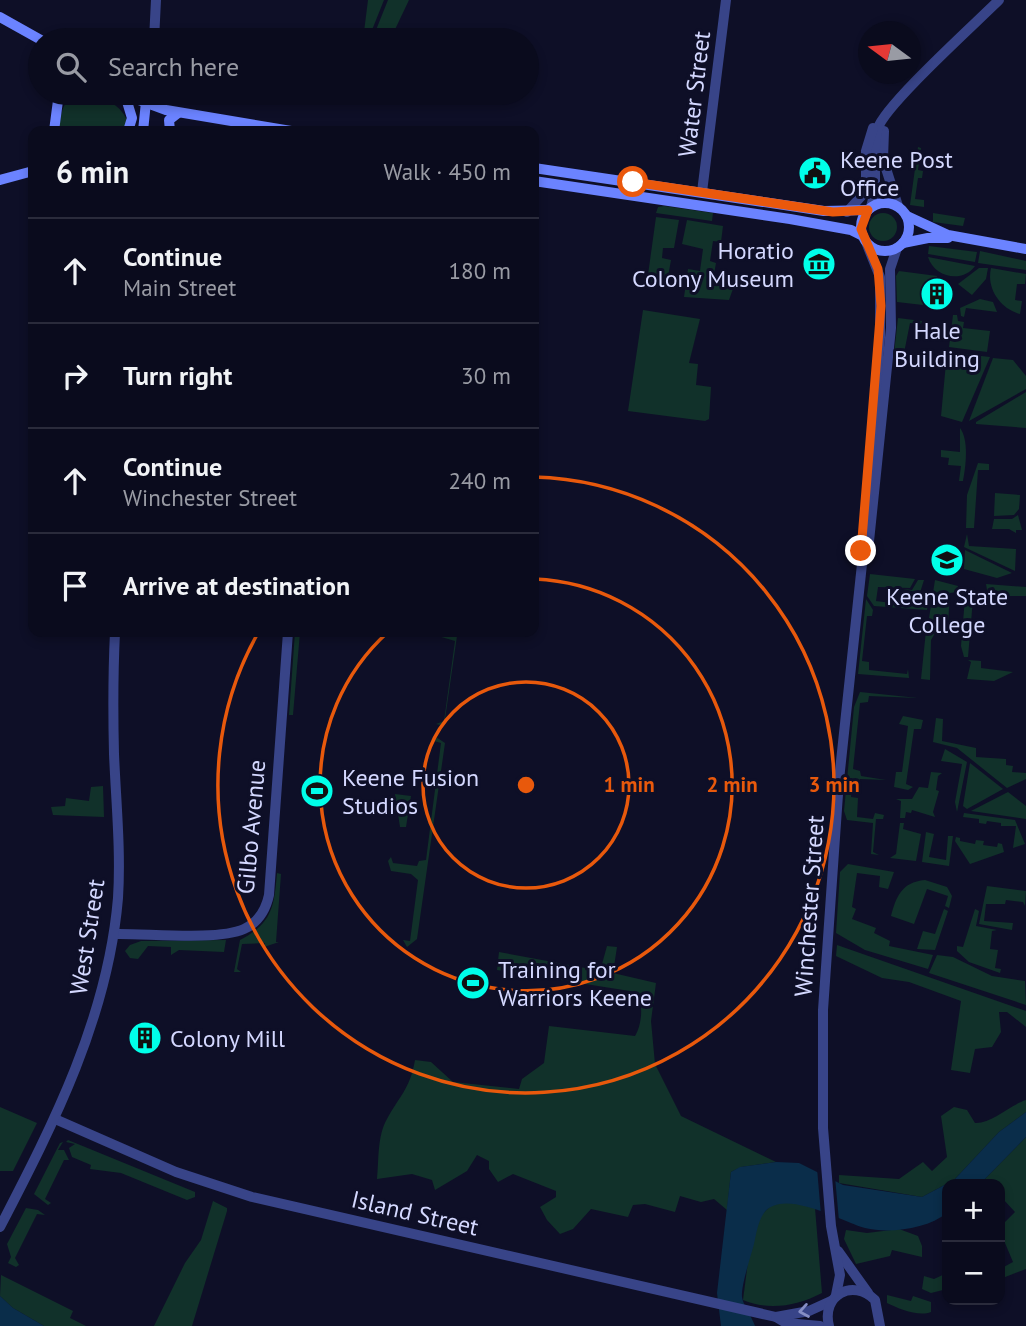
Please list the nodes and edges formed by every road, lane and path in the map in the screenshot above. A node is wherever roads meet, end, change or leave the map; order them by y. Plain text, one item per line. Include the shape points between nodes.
1 (156, 0) edge
2 (726, 0) edge
3 (999, 0) edge
4 (0, 17) edge
5 (155, 28) edge
6 (28, 33) edge
7 (895, 104) junction
8 (57, 105) edge
9 (127, 105) edge
10 (146, 105) edge
11 (161, 105) edge
12 (178, 113) junction
13 (882, 116) junction
14 (55, 126) edge
15 (130, 126) edge
16 (144, 126) edge
17 (170, 126) edge
18 (260, 126) edge
19 (539, 169) edge
20 (28, 172) edge
21 (0, 180) edge
22 (539, 182) edge
23 (702, 192) junction
24 (898, 206) junction
25 (869, 208) junction
26 (847, 212) junction
27 (907, 216) junction
28 (864, 239) junction
29 (968, 239) junction
30 (900, 245) junction
31 (1026, 249) edge
32 (862, 564) junction
33 (115, 637) edge
34 (288, 637) edge
35 (114, 934) junction
36 (55, 1119) junction
37 (0, 1227) edge
38 (838, 1251) junction
39 (869, 1294) junction
40 (834, 1298) junction
41 (776, 1317) junction
42 (820, 1326) edge
43 (829, 1326) edge
44 (881, 1326) edge

1 - 5 street
2 - 23 street, Water Street
3 - 7 street
4 - 6 main road
7 - 13 street
7 - 24 street via 882,149
8 - 14 main road
9 - 15 main road via 132,118
10 - 16 main road
11 - 12 main road
12 - 17 main road via 169,120
12 - 18 main road
13 - 25 street via 874,146 877,189
13 - 26 street via 868,141 866,191
19 - 23 main road
20 - 21 main road
22 - 28 main road via 790,219 845,229
23 - 26 main road
24 - 25 main road via 885,202
24 - 27 main road
25 - 26 main road
25 - 28 main road via 862,222
27 - 29 main road
27 - 30 main road via 909,230
28 - 30 main road via 884,251
28 - 32 street, Winchester Street via 878,269 881,306
29 - 30 main road via 928,238
29 - 31 main road
30 - 32 street, Winchester Street via 890,269 891,328 868,551
32 - 38 street, Winchester Street via 825,947 825,1164
33 - 35 street, West Street via 118,873
34 - 35 street, Gilbo Avenue via 269,895 263,912 252,925 226,933
35 - 36 street, West Street via 96,1012
36 - 37 street, West Street
36 - 41 street, Island Street via 219,1187
38 - 39 street, Winchester Street
38 - 40 street, Winchester Street
39 - 40 street, Island Street via 853,1289
39 - 44 street, Winchester Street via 878,1308
40 -> 41 street, Island Street via 809,1311
40 - 43 street, Winchester Street via 827,1309
41 - 42 street, Island Street via 786,1323

